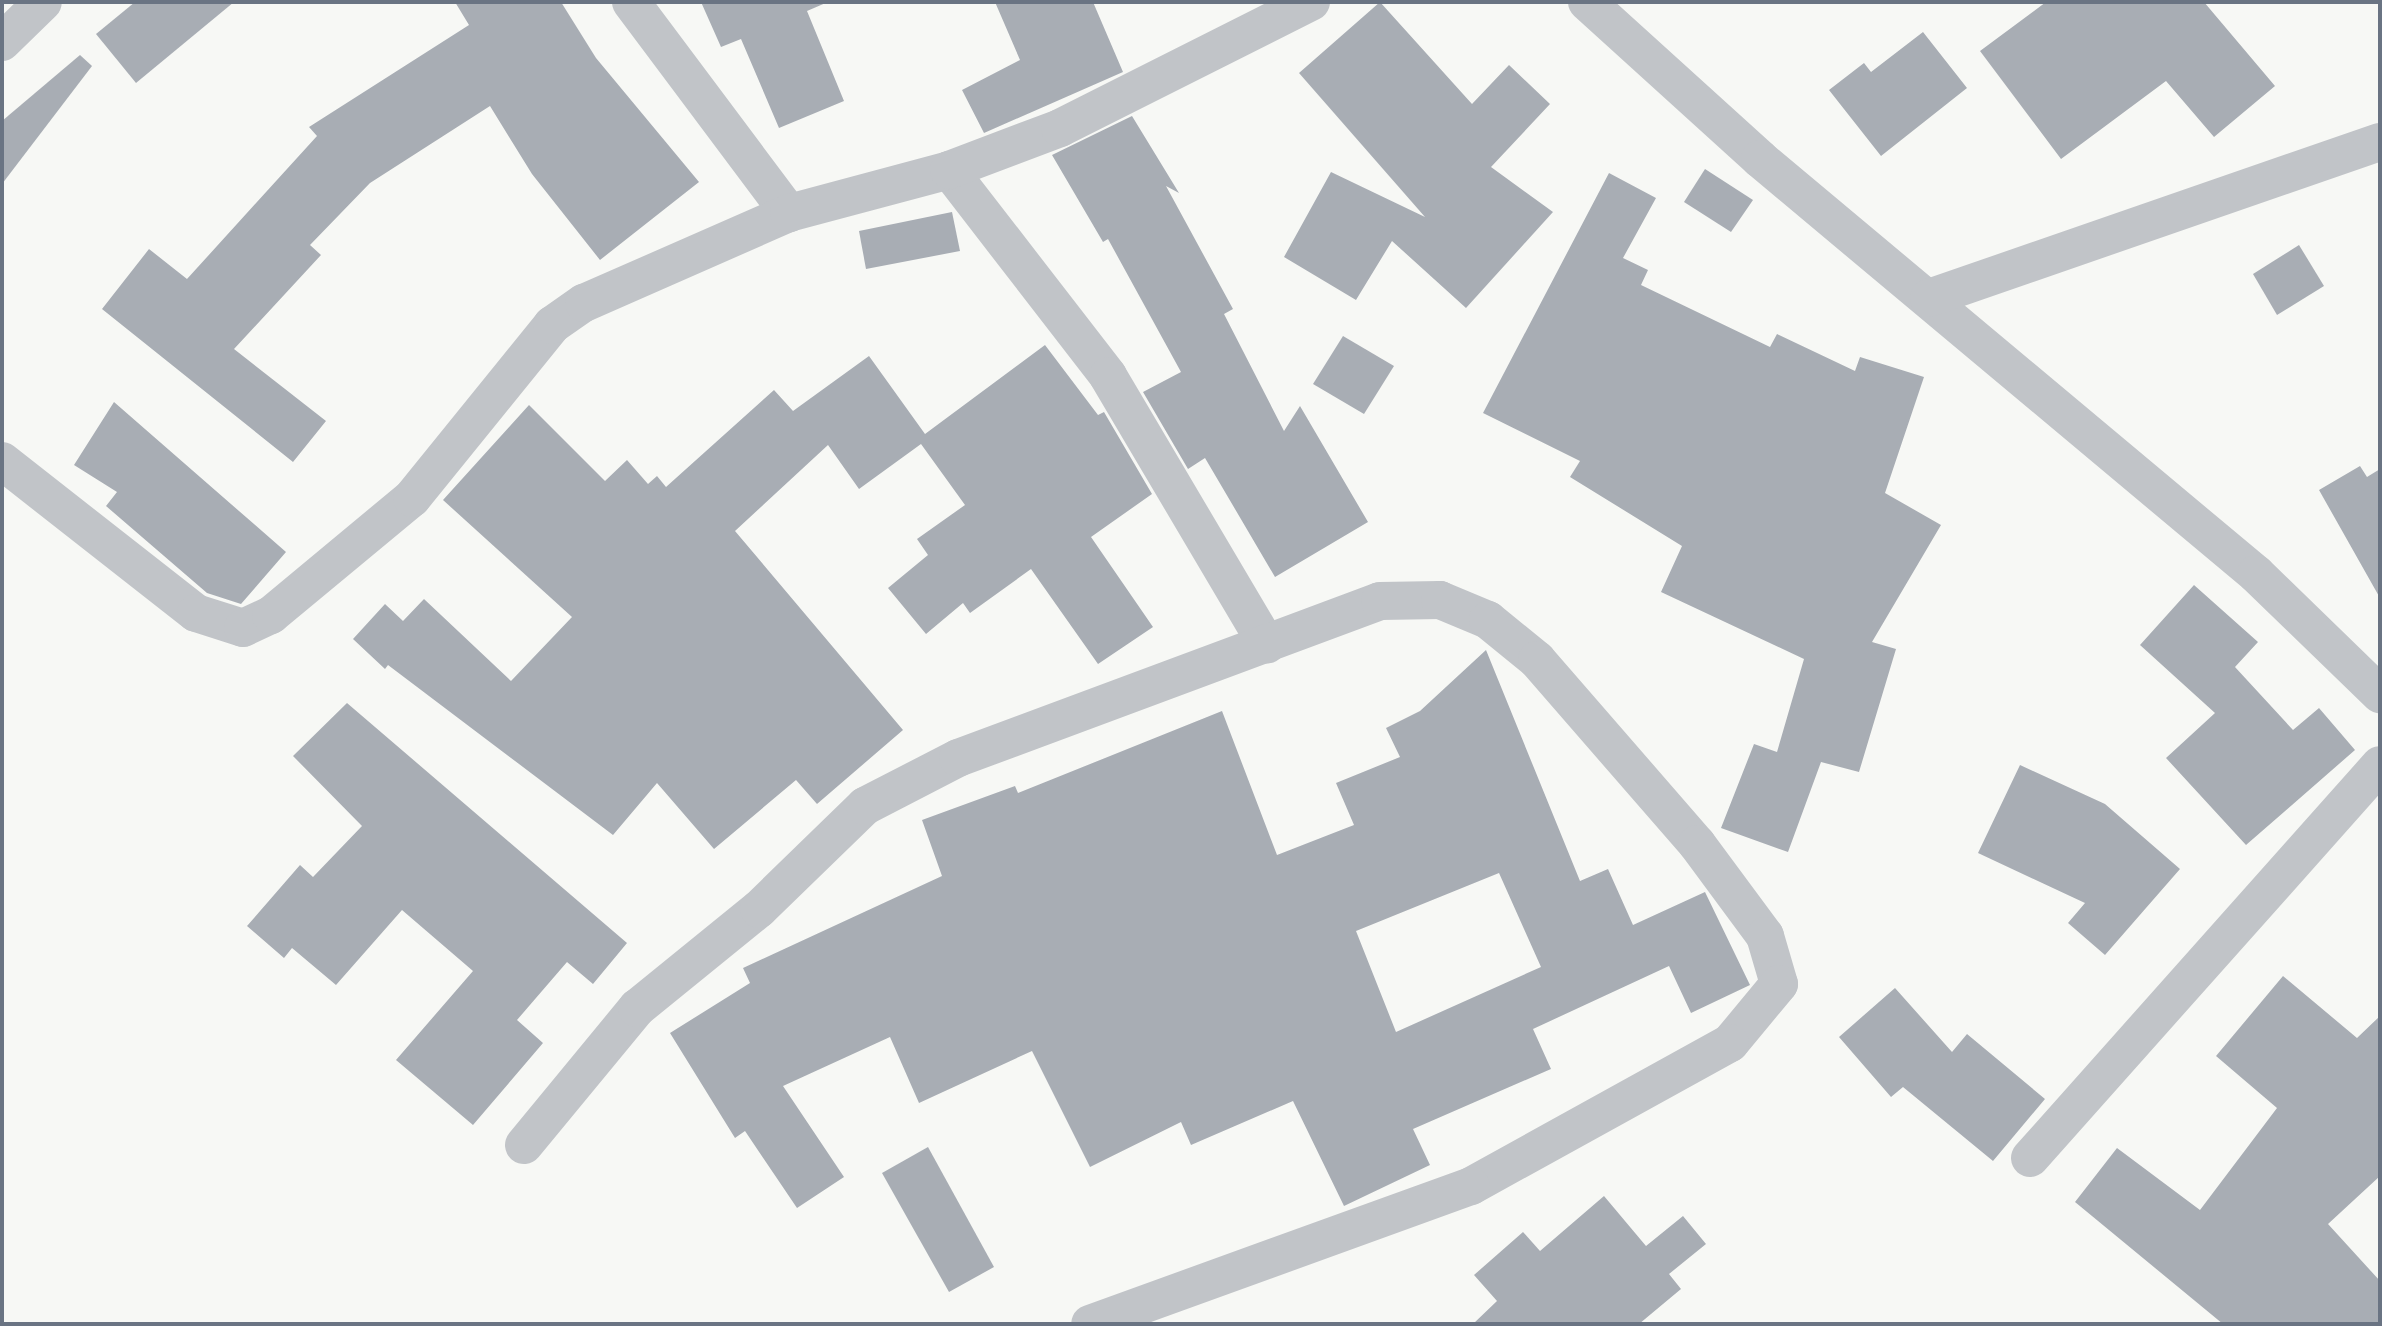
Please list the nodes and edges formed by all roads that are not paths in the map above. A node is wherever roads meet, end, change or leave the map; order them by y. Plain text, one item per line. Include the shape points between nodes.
1 (43, 2) edge
2 (631, 2) edge
3 (1311, 2) edge
4 (1587, 2) edge
5 (2, 42) edge
6 (2380, 142) edge
7 (949, 170) junction
8 (789, 213) junction
9 (1929, 298) junction
10 (2, 461) edge
11 (1267, 645) junction
12 (2380, 694) edge
13 (2380, 765) edge
14 (524, 1145) dead end
15 (2029, 1158) dead end
16 (1090, 1324) edge

1 - 5 street
2 - 8 street
3 - 7 street via 1157,83
4 - 9 street via 1760,159
6 - 9 street
7 - 8 street
7 - 11 street via 1108,376
8 - 10 street via 584,303 552,325 412,498 271,615 243,628 196,613
9 - 12 street via 2256,574
11 - 14 street via 970,753 865,806 759,909 637,1008
11 - 16 street via 1406,596 1440,600 1488,620 1537,660 1698,844 1765,936 1779,984 1730,1043 1471,1186
13 - 15 street

